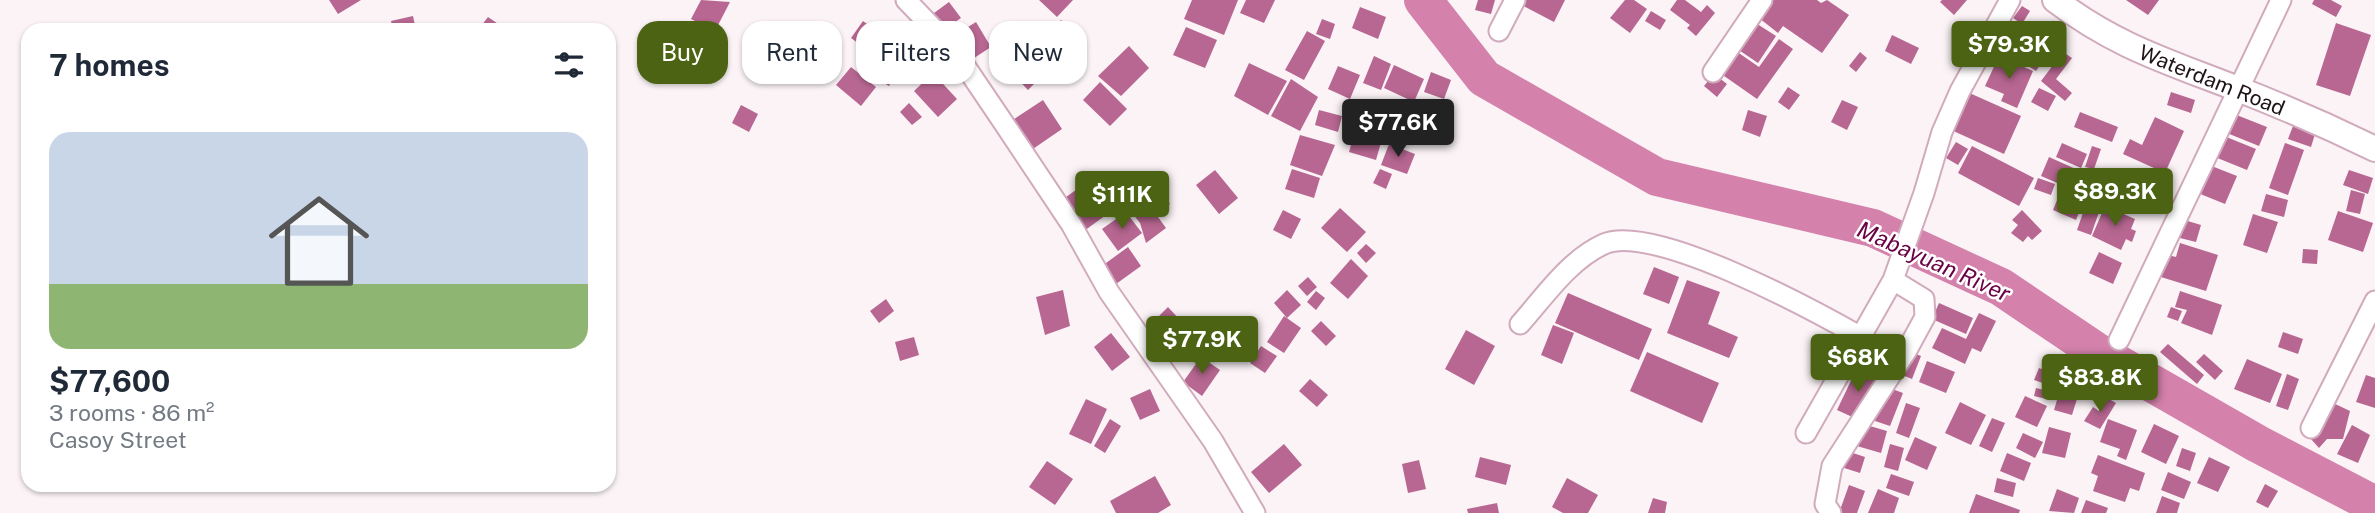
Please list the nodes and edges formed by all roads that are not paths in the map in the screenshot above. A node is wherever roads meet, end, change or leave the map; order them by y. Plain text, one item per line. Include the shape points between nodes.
1 (906, 0) edge
2 (1515, 0) edge
3 (1762, 0) edge
4 (2010, 0) edge
5 (2056, 0) edge
6 (2281, 0) edge
7 (1499, 31) dead end
8 (1713, 72) dead end
9 (2238, 89) junction
10 (2375, 149) edge
11 (1897, 272) junction
12 (2375, 300) edge
13 (1520, 324) dead end
14 (1861, 337) junction
15 (2119, 340) dead end
16 (2311, 428) dead end
17 (1806, 433) dead end
18 (1255, 513) edge
19 (1831, 513) edge

1 - 18 street via 955,51 1020,146 1109,292 1213,441
2 - 7 street
3 - 8 street
4 - 11 street via 1942,132
5 - 9 street, Waterdam Road via 2096,29 2149,57
6 - 9 street
9 - 10 street, Waterdam Road
9 - 15 street
11 - 14 street
11 - 19 street via 1924,299 1925,317 1832,466 1825,504
12 - 16 street
13 - 14 street via 1578,258 1607,242 1640,242 1696,257
14 - 17 street

